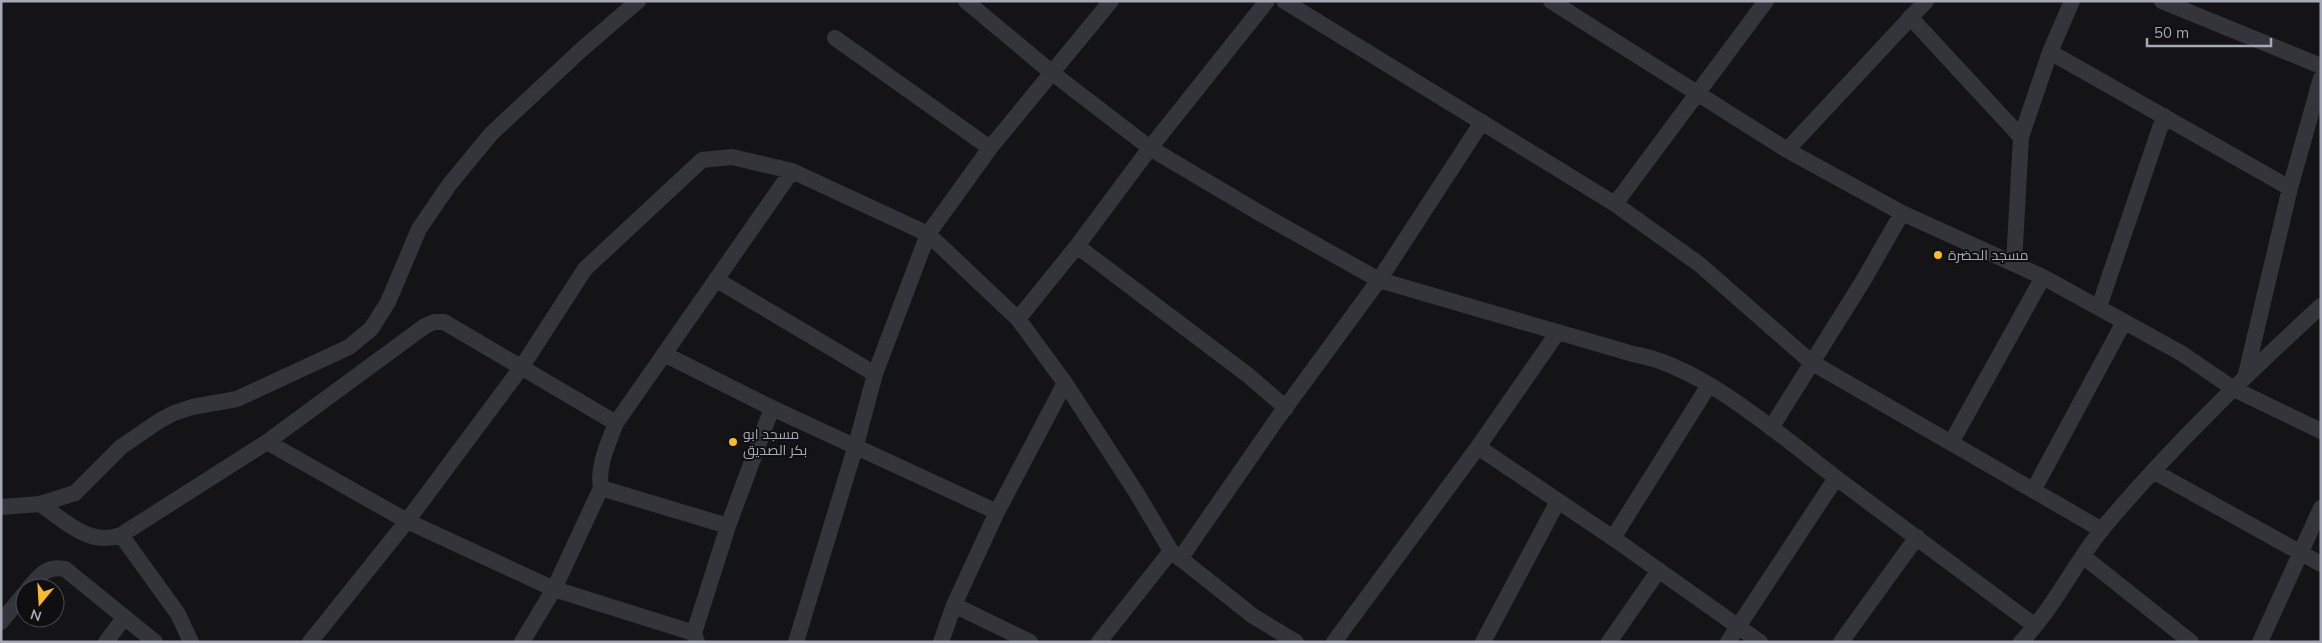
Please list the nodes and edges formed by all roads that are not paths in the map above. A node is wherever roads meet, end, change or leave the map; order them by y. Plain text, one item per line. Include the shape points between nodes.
1 (638, 1) edge
2 (966, 1) edge
3 (1111, 1) edge
4 (1267, 1) edge
5 (1284, 1) edge
6 (1551, 1) edge
7 (1926, 1) edge
8 (2072, 1) edge
9 (2162, 1) edge
10 (1763, 2) edge
11 (1910, 18) junction
12 (835, 38) dead end
13 (2050, 52) junction
14 (2321, 66) edge
15 (1051, 72) junction
16 (2321, 78) edge
17 (1697, 95) junction
18 (2164, 116) junction
19 (1482, 122) junction
20 (2021, 137) junction
21 (990, 148) junction
22 (1150, 148) junction
23 (1787, 150) junction
24 (792, 171) junction
25 (2290, 188) junction
26 (1615, 204) junction
27 (1902, 213) junction
28 (928, 234) junction
29 (1076, 246) junction
30 (2014, 263) junction
31 (2043, 277) junction
32 (717, 280) junction
33 (1379, 280) junction
34 (2321, 306) edge
35 (2099, 307) junction
36 (1018, 319) junction
37 (2124, 322) junction
38 (1558, 332) junction
39 (664, 354) junction
40 (1811, 362) junction
41 (521, 368) junction
42 (875, 374) junction
43 (2246, 374) junction
44 (1065, 383) junction
45 (1709, 385) junction
46 (2234, 389) junction
47 (772, 408) junction
48 (1286, 408) junction
49 (616, 423) junction
50 (1771, 428) junction
51 (2321, 431) edge
52 (267, 442) junction
53 (1952, 442) junction
54 (856, 445) junction
55 (1478, 447) junction
56 (2153, 471) junction
57 (1836, 478) junction
58 (602, 488) junction
59 (2034, 489) junction
60 (1558, 501) junction
61 (40, 504) junction
62 (1, 507) edge
63 (2321, 508) edge
64 (997, 512) junction
65 (406, 521) junction
66 (728, 526) junction
67 (2102, 530) junction
68 (121, 535) junction
69 (1917, 537) junction
70 (1613, 538) junction
71 (2300, 554) junction
72 (1175, 555) junction
73 (2084, 557) junction
74 (2321, 564) edge
75 (1659, 570) junction
76 (37, 578) edge
77 (554, 589) junction
78 (954, 604) junction
79 (15, 605) edge
80 (124, 618) junction
81 (1, 622) edge
82 (1739, 627) junction
83 (2027, 637) edge
84 (695, 638) edge
85 (317, 640) edge
86 (106, 642) edge
87 (155, 642) edge
88 (191, 642) edge
89 (522, 642) edge
90 (796, 642) edge
91 (941, 642) edge
92 (1030, 642) edge
93 (1099, 642) edge
94 (1296, 642) edge
95 (1334, 642) edge
96 (1483, 642) edge
97 (1609, 642) edge
98 (1728, 642) edge
99 (1760, 642) edge
100 (1842, 642) edge
101 (2191, 642) edge
102 (2260, 642) edge

1 - 61 street via 491,134 449,185 419,229 388,302 371,329 349,347 252,393 174,413 121,447 75,493
2 - 15 street
3 - 15 street
4 - 22 street
5 - 19 street
6 - 17 street
7 - 11 street
8 - 13 street
9 - 14 street
10 - 17 street
11 - 20 street
11 - 23 street
12 - 21 street
13 - 18 street
13 - 20 street
15 - 21 street
15 - 22 street
16 - 25 street
17 - 23 street
17 - 26 street
18 - 25 street
18 - 35 street
19 - 26 street
19 - 33 street
20 - 30 street
21 - 28 street
22 - 29 street
22 - 33 street
23 - 27 street
24 - 28 street
24 - 32 street
24 - 41 street via 732,157 702,160 585,269
25 - 43 street
26 - 40 street via 1699,264
27 - 30 street
27 - 40 street
28 - 36 street
28 - 42 street
29 - 36 street
29 - 48 street via 1249,376
30 - 31 street
31 - 35 street
31 - 53 street
32 - 39 street
32 - 42 street
33 - 38 street
33 - 48 street
34 - 43 street
35 - 37 street
36 - 44 street
37 - 46 street via 2180,353
37 - 59 street
38 - 45 street via 1652,357
38 - 55 street
39 - 47 street
39 - 49 street
40 - 50 street
40 - 53 street
41 - 49 street
41 - 52 street via 444,322 434,322
41 - 65 street
42 - 54 street
43 - 46 street
44 - 64 street
44 - 72 street
45 - 50 street
45 - 70 street
46 - 51 street
46 - 56 street
47 - 54 street
47 - 66 street
48 - 72 street
49 - 58 street via 604,455
50 - 57 street
52 - 65 street
52 - 68 street
53 - 59 street
54 - 64 street
54 - 90 street
55 - 60 street
55 - 95 street
56 - 67 street
56 - 71 street
57 - 69 street
57 - 82 street
58 - 66 street
58 - 77 street
59 - 67 street
60 - 70 street
60 - 96 street
61 - 62 street
61 - 68 street via 88,536 109,540
63 - 71 street
64 - 78 street
65 - 77 street
65 - 85 street
66 - 84 street
67 - 73 street
68 - 88 street via 178,614
69 - 83 street
69 - 100 street
70 - 75 street
71 - 74 street
71 - 102 street
72 - 93 street
72 - 94 street via 1253,616
73 - 83 street
73 - 101 street
75 - 82 street
75 - 97 street
76 - 80 street via 57,567 65,569
77 - 84 street
77 - 89 street
78 - 91 street
78 - 92 street
79 - 81 street
80 - 86 street
80 - 87 street
82 - 98 street
82 - 99 street

